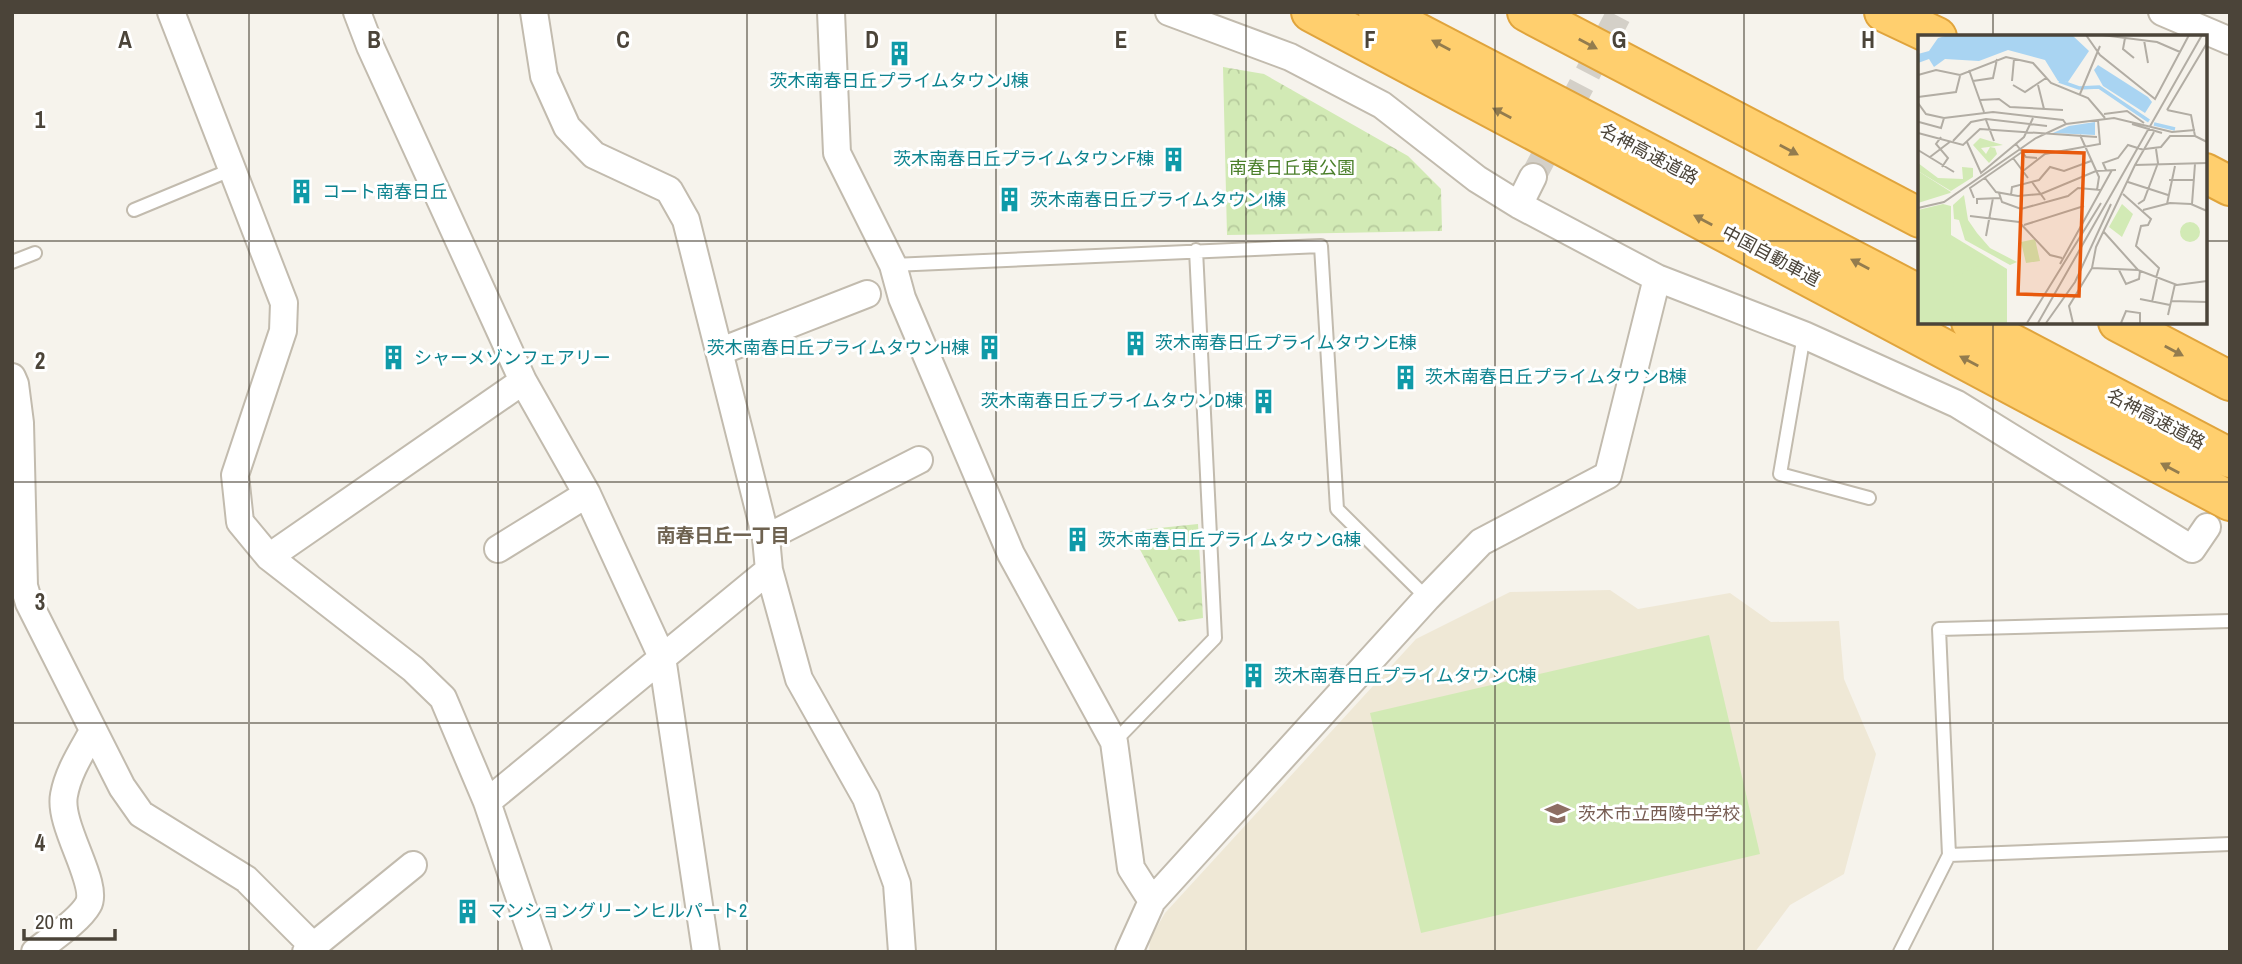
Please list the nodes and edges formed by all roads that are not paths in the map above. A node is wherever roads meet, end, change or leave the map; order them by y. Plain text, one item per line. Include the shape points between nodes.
1 (171, 12) edge
2 (357, 12) edge
3 (534, 12) edge
4 (831, 12) edge
5 (1169, 12) edge
6 (1311, 12) edge
7 (1378, 12) edge
8 (1527, 12) edge
9 (1884, 12) edge
10 (2162, 12) edge
11 (1933, 35) edge
12 (2230, 41) edge
13 (233, 169) junction
14 (2207, 174) edge
15 (1533, 177) tunnel mouth
16 (2230, 186) edge
17 (1519, 205) junction
18 (134, 210) dead end
19 (1918, 217) edge
20 (1196, 250) junction
21 (35, 253) dead end
22 (12, 262) edge
23 (893, 265) junction
24 (1657, 278) junction
25 (866, 294) dead end
26 (1918, 294) edge
27 (1975, 324) edge
28 (2122, 324) edge
29 (1804, 335) junction
30 (720, 351) junction
31 (12, 377) edge
32 (523, 380) junction
33 (2230, 381) edge
34 (2230, 458) edge
35 (919, 460) dead end
36 (18, 471) edge
37 (587, 494) junction
38 (1869, 498) dead end
39 (2218, 514) edge
40 (766, 538) junction
41 (499, 549) dead end
42 (269, 558) junction
43 (769, 570) junction
44 (1427, 598) junction
45 (2230, 621) edge
46 (662, 657) junction
47 (93, 731) junction
48 (1114, 742) junction
49 (487, 802) junction
50 (2230, 844) edge
51 (1949, 855) junction
52 (413, 865) dead end
53 (1152, 901) junction
54 (309, 949) edge
55 (35, 952) edge
56 (538, 952) edge
57 (706, 952) edge
58 (902, 952) edge
59 (1129, 952) edge
60 (1900, 952) edge

1 - 13 street
2 - 32 street
3 - 30 street via 544,76 567,128 594,155 669,190 686,220
4 - 23 street via 837,152
5 - 17 street via 1290,57 1382,105 1477,179
39 -> 6 highway, 中国自動車道
26 -> 7 highway, 名神高速道路
8 -> 19 highway
9 - 11 highway
10 - 12 street
13 - 18 lane
13 - 42 street via 284,303 283,331 235,475 240,522
14 - 16 highway
15 - 17 street
17 - 24 street
20 - 23 lane
20 - 44 lane via 1321,246 1337,509
20 - 48 lane via 1215,638
21 - 22 lane
23 - 48 street via 902,298 1011,554
24 - 29 street
24 - 44 street via 1608,475 1482,542
25 - 30 street
27 - 34 highway, 名神高速道路
28 -> 33 highway
29 - 38 lane via 1780,474
29 - 39 street via 1957,404 2192,549
30 - 40 street
31 - 36 street via 20,423
32 - 37 street
32 - 42 street
35 - 40 street
36 - 47 street via 24,586
37 - 41 street
37 - 46 street
40 - 43 street
42 - 49 street via 413,669 443,698
43 - 46 street
43 - 58 street via 799,679 866,798 897,884
44 - 53 street
45 - 51 lane via 1939,629
46 - 49 street
46 - 57 street
47 - 54 street via 141,814 246,879
47 - 55 street via 63,796 65,818 91,890 90,902
48 - 53 street via 1131,868
49 - 56 street
50 - 51 lane
51 - 60 lane
52 - 54 street
53 - 59 street

